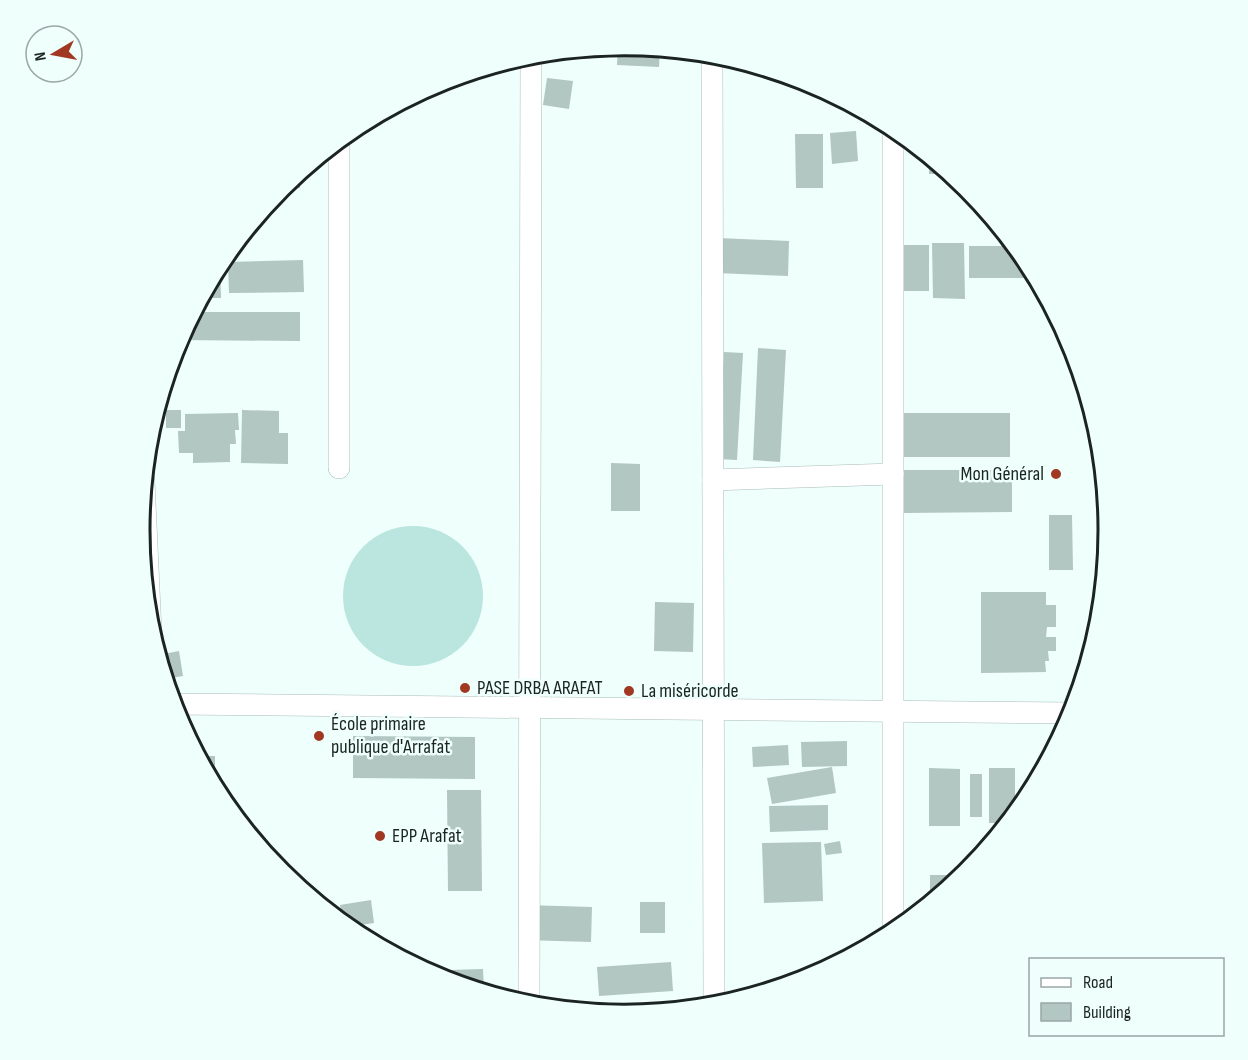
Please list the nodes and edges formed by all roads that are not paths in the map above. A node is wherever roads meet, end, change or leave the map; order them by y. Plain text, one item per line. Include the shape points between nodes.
1 (712, 64) edge
2 (531, 65) edge
3 (893, 139) edge
4 (339, 151) edge
5 (339, 468) dead end
6 (893, 474) junction
7 (713, 480) junction
8 (183, 704) edge
9 (530, 708) junction
10 (714, 710) junction
11 (893, 711) junction
12 (1062, 713) edge
13 (893, 921) edge
14 (529, 995) edge
15 (714, 995) edge

1 - 7 street
2 - 9 street
3 - 6 street
4 - 5 street
6 - 7 street
6 - 11 street
7 - 10 street
8 - 9 street
9 - 10 street
9 - 14 street
10 - 11 street
10 - 15 street
11 - 12 street
11 - 13 street

